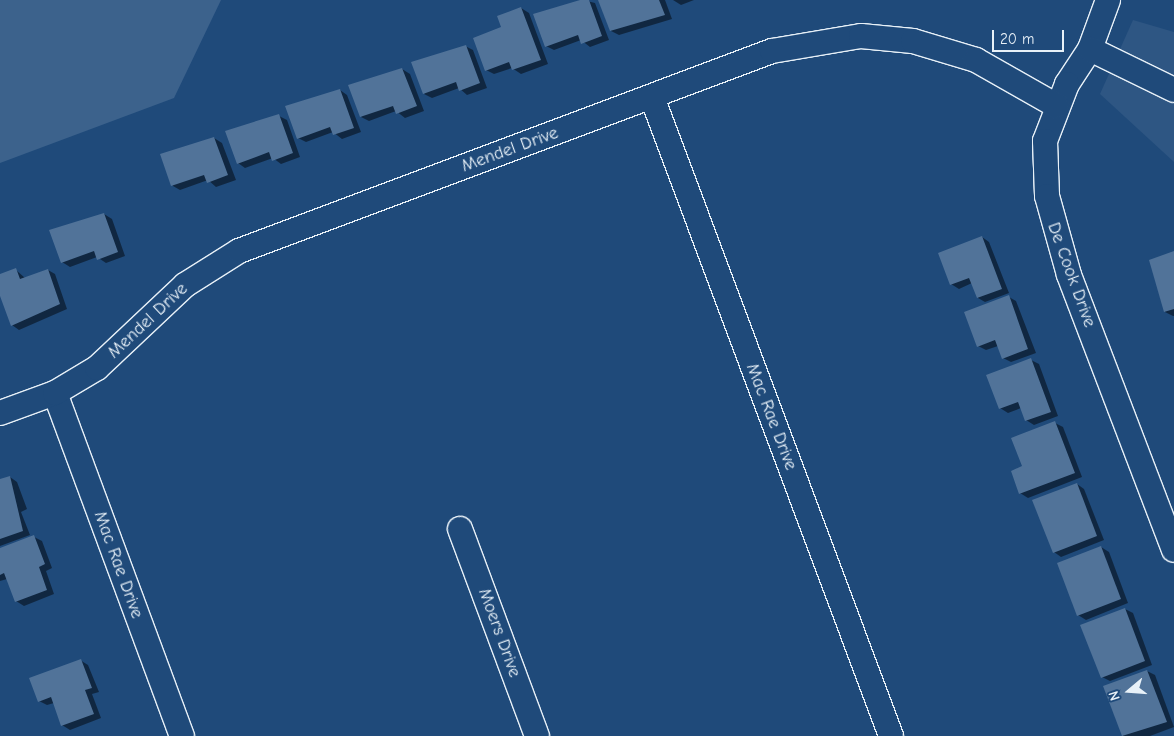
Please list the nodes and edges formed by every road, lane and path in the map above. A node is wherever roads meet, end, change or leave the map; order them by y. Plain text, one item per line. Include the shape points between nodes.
1 (1108, 0) edge
2 (1090, 49) junction
3 (1174, 90) edge
4 (652, 97) junction
5 (1057, 106) junction
6 (55, 393) junction
7 (0, 413) edge
8 (460, 529) dead end
9 (1174, 550) edge
10 (182, 736) edge
11 (538, 736) edge
12 (891, 736) edge

1 - 2 street, De Cook Drive
2 - 3 street
2 - 5 street, De Cook Drive
4 - 5 street, Mendel Drive via 772,52 861,36 912,41 976,60
4 - 6 street, Mendel Drive via 239,251 186,286 97,368
4 - 12 street, Mac Rae Drive
5 - 9 street, De Cook Drive via 1045,141 1050,216
6 - 7 street, Mendel Drive
6 - 10 street, Mac Rae Drive
8 - 11 street, Moers Drive

